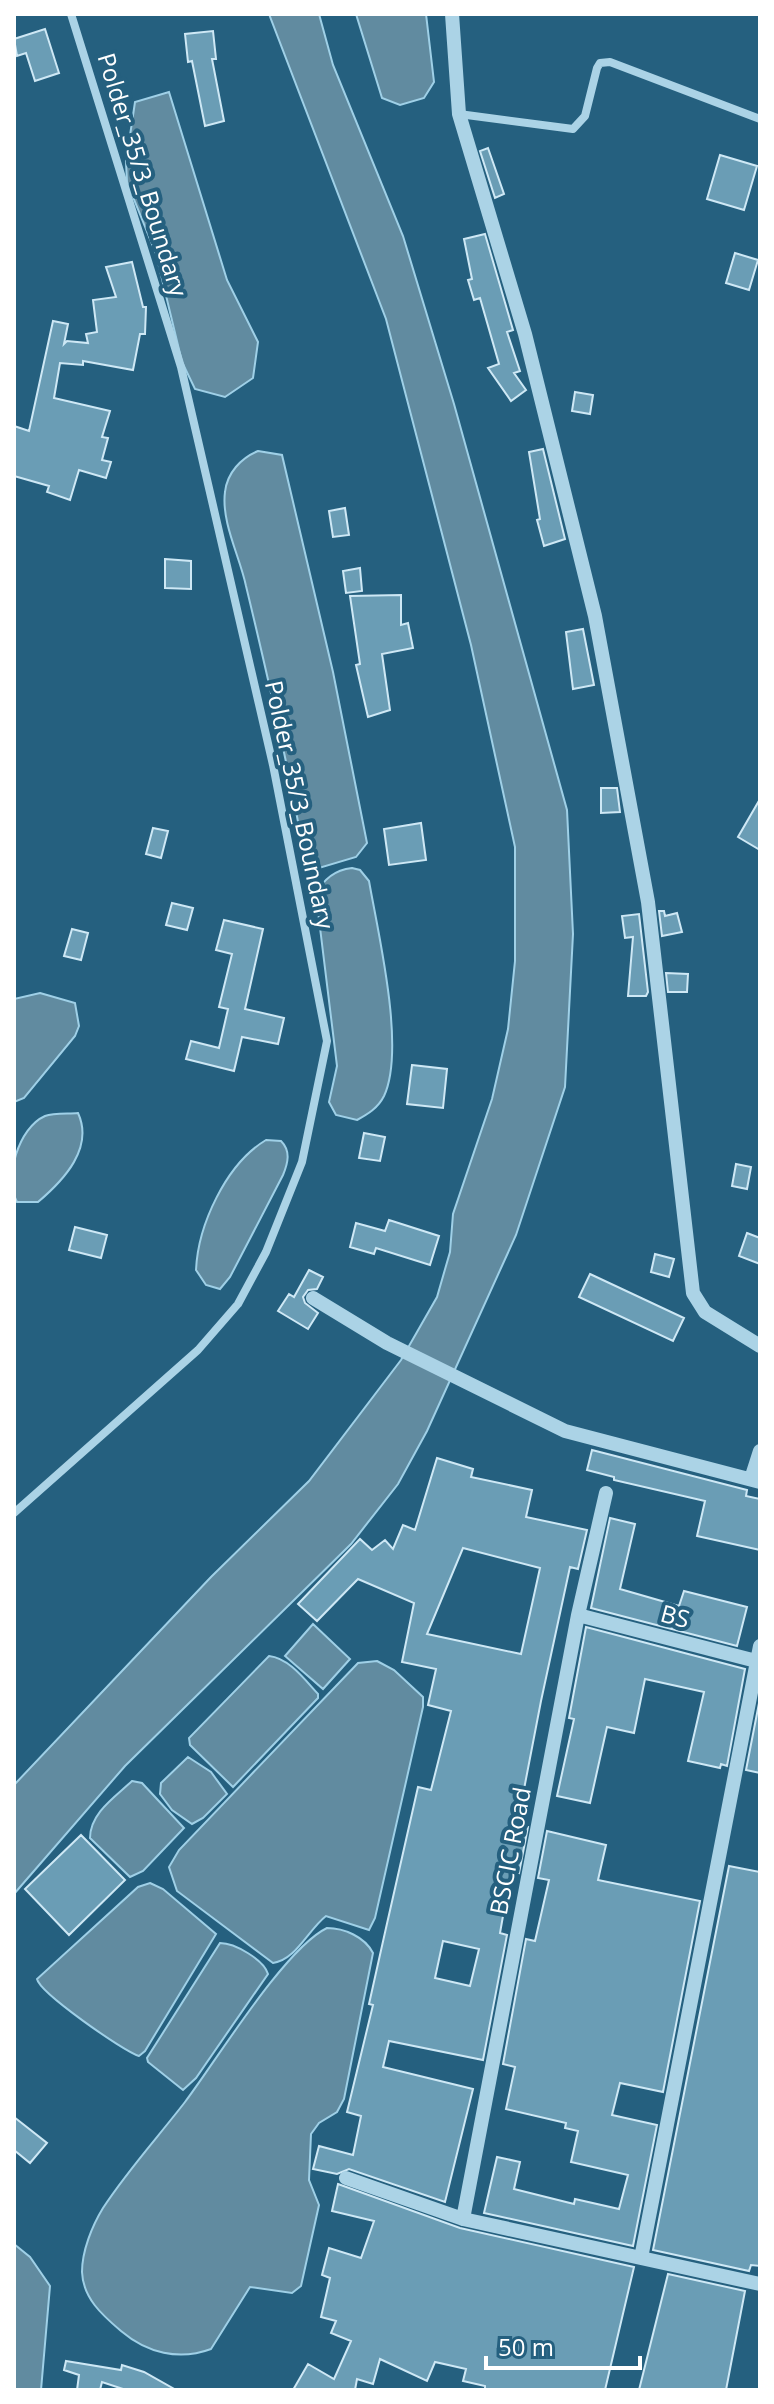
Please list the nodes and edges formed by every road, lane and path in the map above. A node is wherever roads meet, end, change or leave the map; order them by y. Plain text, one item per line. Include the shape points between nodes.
1 (71, 14) edge
2 (452, 14) edge
3 (459, 114) junction
4 (760, 119) edge
5 (313, 1298) dead end
6 (760, 1346) edge
7 (760, 1451) edge
8 (756, 1480) edge
9 (606, 1493) dead end
10 (14, 1513) edge
11 (578, 1615) junction
12 (760, 1646) edge
13 (758, 1662) edge
14 (346, 2178) dead end
15 (463, 2219) junction
16 (641, 2258) junction
17 (760, 2284) edge

1 - 10 street, Polder_35/3_Boundary via 181,367 273,765 327,1041 302,1162 266,1252 238,1304 198,1350
2 - 3 street
3 - 4 street via 573,129 585,116 597,68 610,62
3 - 6 street via 525,334 595,616 648,902 693,1293 705,1312
5 - 8 street via 387,1343 565,1431
7 - 8 street
9 - 11 street, BSCIC Road
11 - 13 street, BS
11 - 15 street, BSCIC Road
12 - 13 street
13 - 16 street
14 - 15 street
15 - 16 street
16 - 17 street

